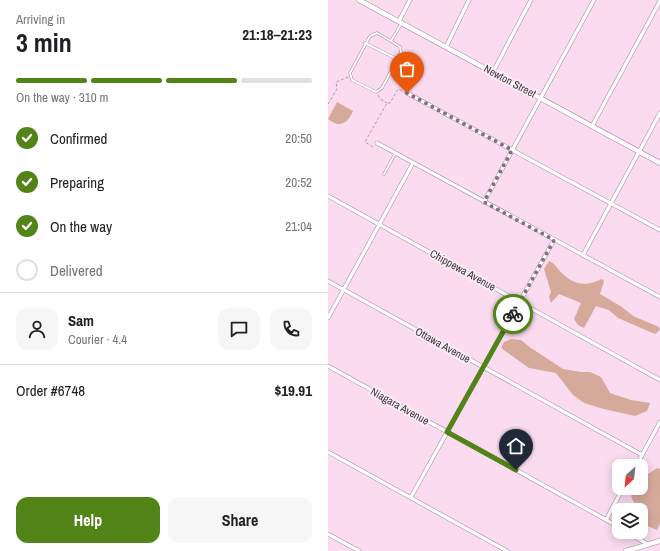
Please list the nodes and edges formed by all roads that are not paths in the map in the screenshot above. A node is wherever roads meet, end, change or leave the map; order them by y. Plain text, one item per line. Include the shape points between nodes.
1 (360, 0) edge
2 (410, 0) edge
3 (469, 0) edge
4 (531, 0) edge
5 (594, 0) edge
6 (660, 1) edge
7 (401, 22) junction
8 (391, 41) junction
9 (365, 43) junction
10 (446, 47) junction
11 (397, 59) junction
12 (493, 72) junction
13 (407, 93) dead end
14 (541, 98) junction
15 (660, 113) edge
16 (592, 126) junction
17 (377, 143) dead end
18 (512, 150) junction
19 (639, 152) junction
20 (396, 154) junction
21 (413, 163) junction
22 (660, 163) edge
23 (384, 174) dead end
24 (328, 196) edge
25 (484, 202) junction
26 (610, 203) junction
27 (379, 224) junction
28 (660, 230) edge
29 (554, 240) junction
30 (583, 256) junction
31 (328, 281) edge
32 (344, 290) junction
33 (660, 297) edge
34 (519, 302) junction
35 (328, 318) edge
36 (328, 366) edge
37 (483, 367) junction
38 (660, 380) edge
39 (660, 422) edge
40 (447, 432) junction
41 (328, 452) edge
42 (642, 455) junction
43 (640, 459) edge
44 (619, 495) edge
45 (411, 497) junction
46 (606, 520) junction
47 (612, 524) edge
48 (328, 534) edge
49 (639, 539) edge
50 (660, 541) edge
51 (647, 544) junction
52 (359, 551) edge
53 (508, 551) edge
54 (626, 551) edge

1 - 7 street, Newton Street
2 - 7 street
3 - 10 street
4 - 12 street
5 - 14 street
6 - 16 street
7 - 8 lane
7 - 10 street, Newton Street
8 - 9 lane via 377,33 370,36
8 - 11 lane via 400,47 401,52
9 - 11 lane
9 - 11 lane via 350,73 352,80 376,92 382,88
10 - 12 street, Newton Street
12 - 14 street, Newton Street
13 - 18 street
14 - 16 street, Newton Street
14 - 18 street
15 - 19 street
16 - 19 street, Newton Street
17 - 20 street
18 - 25 street
18 - 26 street
19 - 22 street, Newton Street
19 - 26 street
20 - 21 street
20 - 23 lane
21 - 25 street
21 - 27 street
24 - 27 street, Chippewa Avenue
25 - 29 street
26 - 28 street
26 - 30 street
27 - 32 street
27 - 34 street, Chippewa Avenue
29 - 30 street
29 - 34 street
30 - 33 street
31 - 32 street, Ottawa Avenue
32 - 35 street
32 - 37 street, Ottawa Avenue
34 - 37 street
34 - 38 street, Chippewa Avenue
36 - 40 street, Niagara Avenue
37 - 40 street
37 - 42 street, Ottawa Avenue
39 - 42 street
40 - 45 street
40 - 46 street, Niagara Avenue
41 - 45 street
42 - 43 street
44 - 46 street
45 - 53 street
46 - 47 street, Niagara Avenue
48 - 52 street
49 - 51 street
50 - 51 street
51 - 54 street

